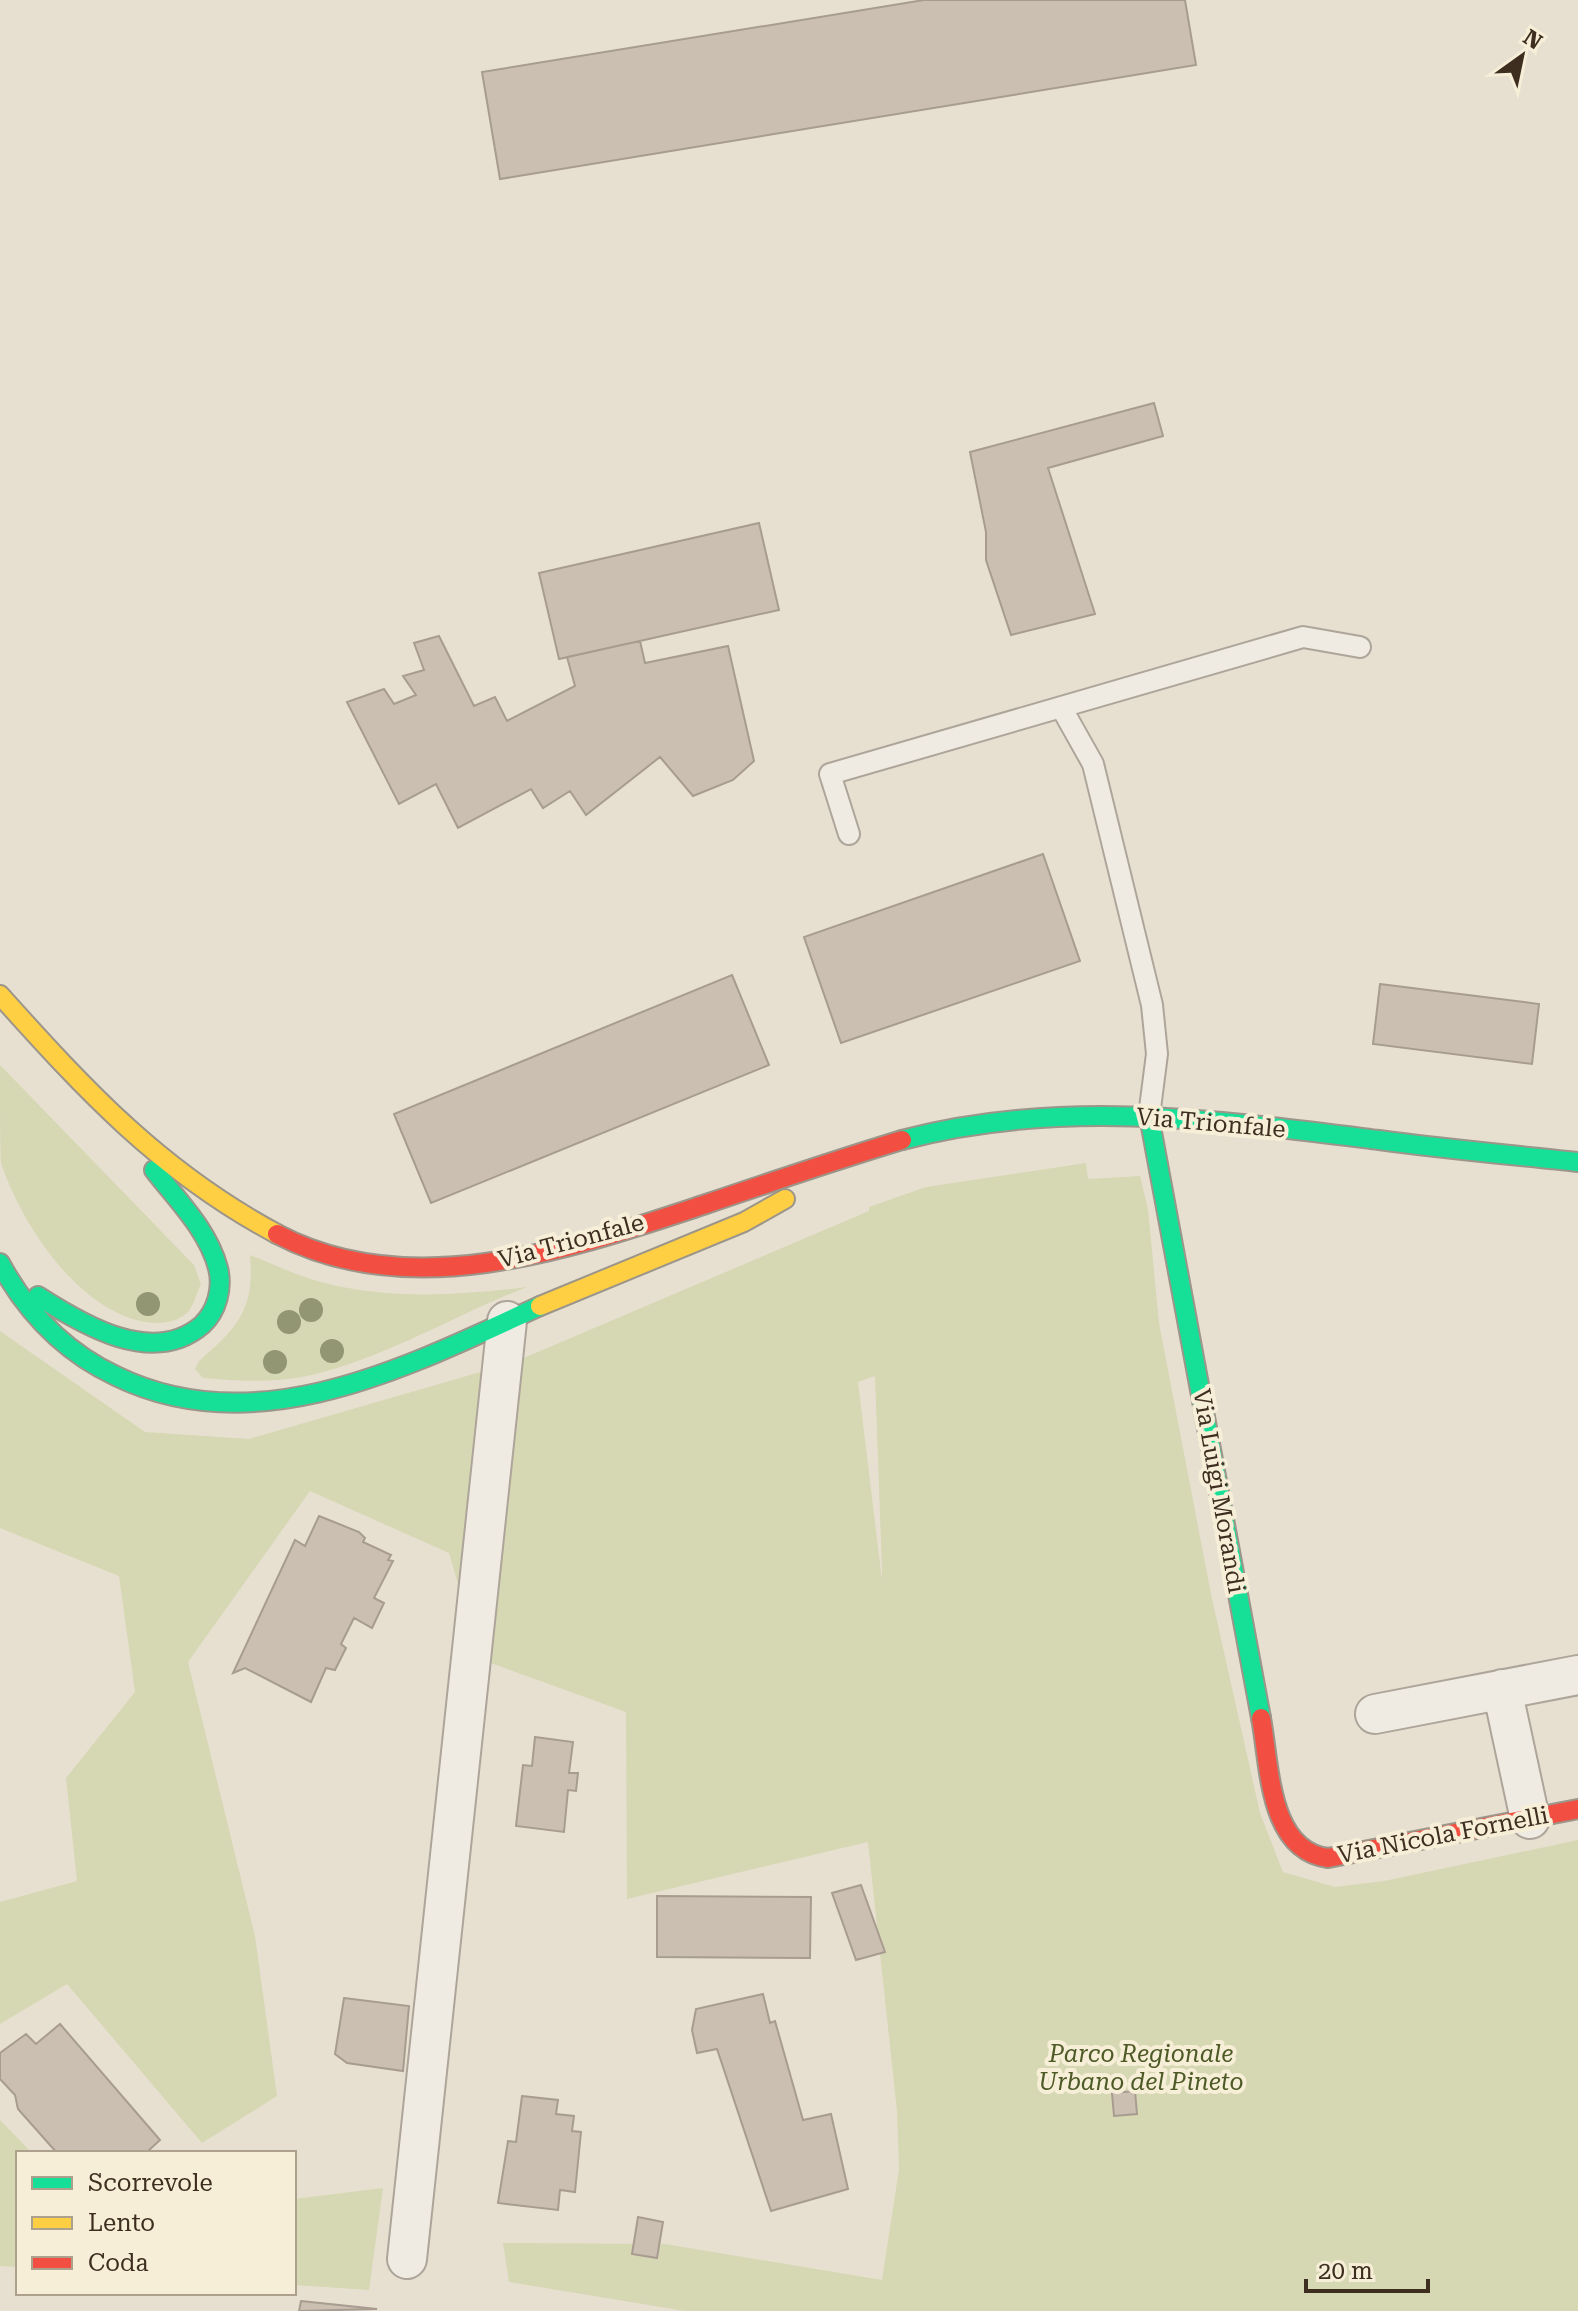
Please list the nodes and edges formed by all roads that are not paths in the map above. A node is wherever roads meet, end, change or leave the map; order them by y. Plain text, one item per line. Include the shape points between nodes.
1 (1360, 647) dead end
2 (1061, 707) junction
3 (849, 834) dead end
4 (0, 995) edge
5 (1149, 1116) junction
6 (127, 1133) junction
7 (848, 1159) junction
8 (1578, 1162) edge
9 (2, 1272) edge
10 (507, 1321) junction
11 (1578, 1675) edge
12 (1502, 1689) junction
13 (1375, 1714) dead end
14 (1578, 1809) edge
15 (1530, 1819) junction
16 (1308, 1856) joint
17 (407, 2259) dead end

1 - 2 lane via 1303,637
2 - 3 lane via 830,774
2 - 5 lane via 1093,764 1152,1005 1157,1054
4 - 6 main road, Via Trionfale
5 - 7 main road, Via Trionfale via 988,1121 925,1133
5 - 8 main road, Via Trionfale
5 - 16 main road, Via Luigi Morandi via 1271,1772 1288,1838
6 - 7 main road, Via Trionfale via 210,1197 271,1231 357,1263 402,1268 490,1264 540,1254
6 - 9 main road via 203,1238 217,1266 218,1298 201,1327 163,1344 129,1339 65,1315
7 - 10 main road, Via Trionfale via 744,1222
9 - 10 main road, Via Trionfale via 35,1317 80,1357 134,1388 195,1404 302,1399 371,1378
10 - 17 street
11 - 12 street
12 - 13 street
12 - 15 street
14 - 15 main road, Via Nicola Fornelli
15 - 16 main road, Via Nicola Fornelli via 1328,1858

